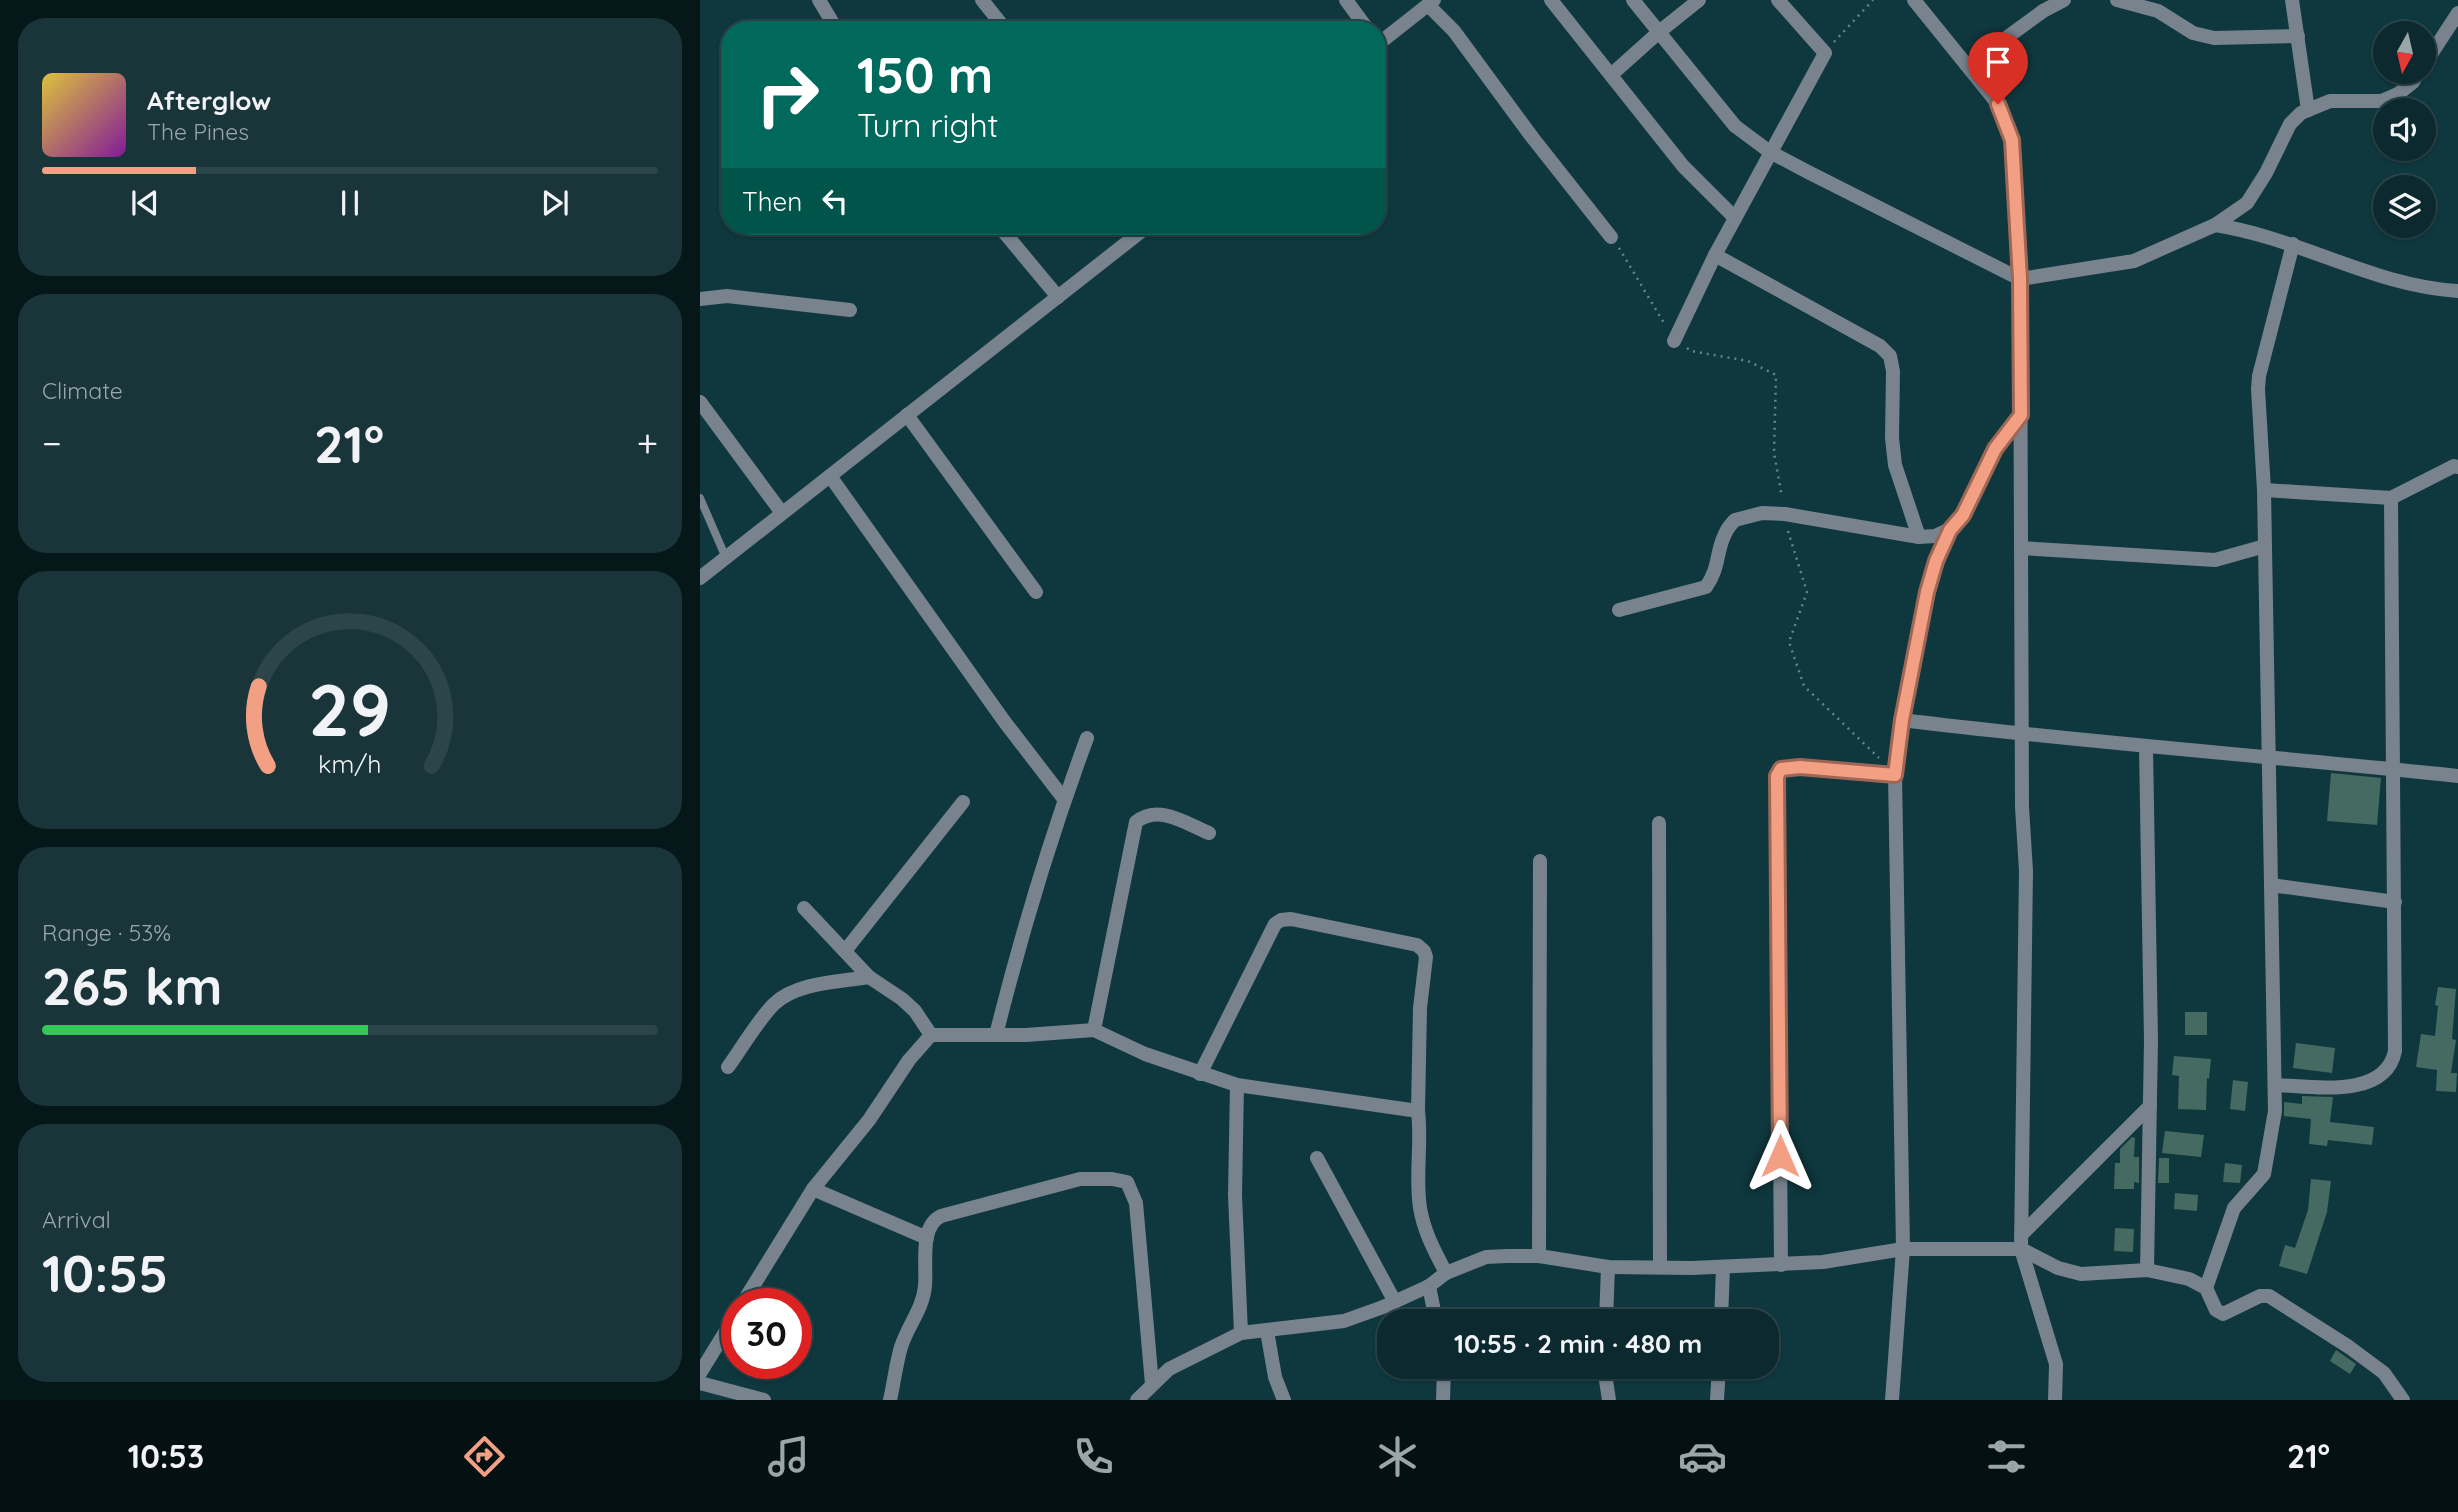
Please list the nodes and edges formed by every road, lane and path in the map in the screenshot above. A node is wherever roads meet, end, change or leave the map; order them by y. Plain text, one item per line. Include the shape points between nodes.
1 (819, 0) edge
2 (982, 0) edge
3 (1346, 0) edge
4 (1551, 0) edge
5 (1633, 0) edge
6 (1699, 0) edge
7 (1778, 0) edge
8 (1873, 0) edge
9 (1914, 0) edge
10 (2064, 0) edge
11 (2117, 0) edge
12 (2292, 0) edge
13 (1431, 2) edge
14 (2458, 13) edge
15 (832, 21) edge
16 (999, 21) edge
17 (1361, 21) edge
18 (1659, 32) junction
19 (2298, 36) junction
20 (1386, 37) edge
21 (2436, 47) edge
22 (1825, 53) junction
23 (1968, 66) junction
24 (1611, 75) junction
25 (2410, 84) edge
26 (2308, 110) junction
27 (1770, 152) junction
28 (1734, 218) junction
29 (2215, 225) junction
30 (1006, 235) edge
31 (1137, 235) edge
32 (1611, 237) dead end
33 (2293, 244) junction
34 (1715, 255) junction
35 (2020, 279) junction
36 (2458, 291) edge
37 (1058, 297) junction
38 (700, 299) edge
39 (850, 310) dead end
40 (1674, 341) dead end
41 (700, 402) edge
42 (907, 415) junction
43 (2021, 415) junction
44 (2458, 467) edge
45 (830, 476) junction
46 (2264, 490) junction
47 (700, 498) edge
48 (2392, 498) junction
49 (782, 513) junction
50 (1950, 530) junction
51 (1919, 537) junction
52 (2265, 546) junction
53 (2021, 548) junction
54 (726, 558) junction
55 (700, 578) edge
56 (1036, 592) dead end
57 (1619, 610) dead end
58 (1902, 720) junction
59 (2022, 735) junction
60 (1087, 738) dead end
61 (2146, 747) junction
62 (2269, 756) junction
63 (2394, 769) junction
64 (1895, 775) junction
65 (2458, 776) edge
66 (1064, 799) junction
67 (963, 802) dead end
68 (1658, 823) dead end
69 (1209, 833) dead end
70 (1541, 861) dead end
71 (2271, 885) junction
72 (2395, 902) junction
73 (804, 908) dead end
74 (845, 951) junction
75 (869, 977) junction
76 (1094, 1030) junction
77 (931, 1035) junction
78 (996, 1035) junction
79 (728, 1067) dead end
80 (1200, 1074) junction
81 (1237, 1085) junction
82 (2274, 1085) junction
83 (2150, 1106) junction
84 (1418, 1111) junction
85 (1317, 1158) dead end
86 (813, 1189) junction
87 (927, 1238) junction
88 (2021, 1242) junction
89 (1903, 1249) junction
90 (1539, 1256) junction
91 (1781, 1265) junction
92 (1608, 1267) junction
93 (1660, 1267) junction
94 (1723, 1267) junction
95 (2147, 1270) junction
96 (1446, 1273) junction
97 (1429, 1286) junction
98 (752, 1288) edge
99 (2206, 1288) junction
100 (1395, 1302) junction
101 (1434, 1309) edge
102 (1606, 1309) edge
103 (1721, 1309) edge
104 (1266, 1331) junction
105 (1241, 1333) junction
106 (721, 1339) edge
107 (700, 1373) edge
108 (1444, 1379) edge
109 (1606, 1379) edge
110 (1718, 1379) edge
111 (700, 1383) edge
112 (1152, 1384) junction
113 (764, 1400) edge
114 (890, 1400) edge
115 (1137, 1400) edge
116 (1284, 1400) edge
117 (1443, 1400) edge
118 (1609, 1400) edge
119 (1717, 1400) edge
120 (1892, 1400) edge
121 (2055, 1400) edge
122 (2403, 1400) edge

1 - 15 street
2 - 16 street
3 - 17 street
4 - 24 street
5 - 18 street
6 - 18 street
7 - 22 street
8 - 22 path
9 - 23 street
10 - 23 street via 2043,10
11 - 19 street via 2158,10 2201,37
12 - 19 street
13 - 20 street
13 - 32 street
14 - 21 street
18 - 24 street
18 - 27 street via 1735,127
19 - 26 street
22 - 27 street
23 - 35 street via 1998,104 2012,140
24 - 28 street via 1683,166
25 - 26 street via 2382,101 2330,102
26 - 29 street via 2290,124 2247,203
27 - 28 street
27 - 35 street
28 - 34 street
29 - 33 street
29 - 35 street via 2134,261
30 - 37 street
31 - 37 street
33 - 36 street via 2378,276
33 - 46 street via 2259,376
34 - 40 street
34 - 51 street via 1880,346 1890,356 1895,465
35 - 43 street
37 - 42 street
38 - 39 street via 727,296
41 - 49 street
42 - 45 street
42 - 56 street
43 - 50 street via 1995,449 1963,515
43 - 53 street
44 - 48 street
45 - 49 street
45 - 66 street
46 - 48 street
46 - 52 street
47 - 54 lane
48 - 63 street
49 - 54 street
50 - 51 street
50 - 58 street via 1927,592
51 - 57 street via 1762,513 1735,520 1724,536 1719,561 1706,587
52 - 53 street via 2215,560
52 - 62 street
53 - 59 street
54 - 55 street
58 - 59 street
58 - 64 street
59 - 61 street
59 - 88 street via 2026,871
60 - 66 street
61 - 62 street
61 - 83 street
62 - 63 street
62 - 71 street
63 - 65 street
63 - 72 street
64 - 89 street
64 - 91 street via 1800,767 1781,769 1777,776
66 - 78 street
67 - 74 street
68 - 93 street
69 - 76 street via 1161,813 1146,814 1136,822
70 - 90 street
71 - 72 street
71 - 82 street
72 - 82 street via 2393,1062 2380,1078 2346,1087
73 - 74 street
74 - 75 street
75 - 77 street via 915,1011
75 - 79 street via 805,988 774,1004
76 - 78 street
76 - 80 street
77 - 78 street
77 - 86 street
80 - 81 street
80 - 84 street via 1275,924 1291,919 1417,944 1424,951
81 - 84 street
81 - 105 street via 1235,1195
82 - 99 street via 2275,1111 2264,1174 2234,1208
83 - 88 street
83 - 95 street
84 - 96 street via 1419,1205 1428,1239
85 - 100 street
86 - 87 street
86 - 98 street
87 - 112 street via 929,1226 941,1216 1080,1180 1127,1182 1136,1203
87 - 114 street via 925,1288 920,1309 901,1345
88 - 89 street
88 - 95 street via 2058,1268 2081,1274
88 - 121 street via 2056,1364
89 - 91 street
89 - 120 street
90 - 92 street
90 - 96 street via 1486,1257
91 - 94 street
92 - 93 street
92 - 102 street
93 - 94 street
94 - 103 street
95 - 99 street via 2189,1279
96 - 97 street
97 - 100 street
97 - 101 street
99 - 122 street via 2216,1310 2223,1314 2260,1296 2273,1298 2384,1373
100 - 104 street via 1344,1321
104 - 105 street
104 - 116 street
105 - 112 street via 1169,1369
106 - 107 street
108 - 117 street
109 - 118 street
110 - 119 street
111 - 113 street
112 - 115 street

